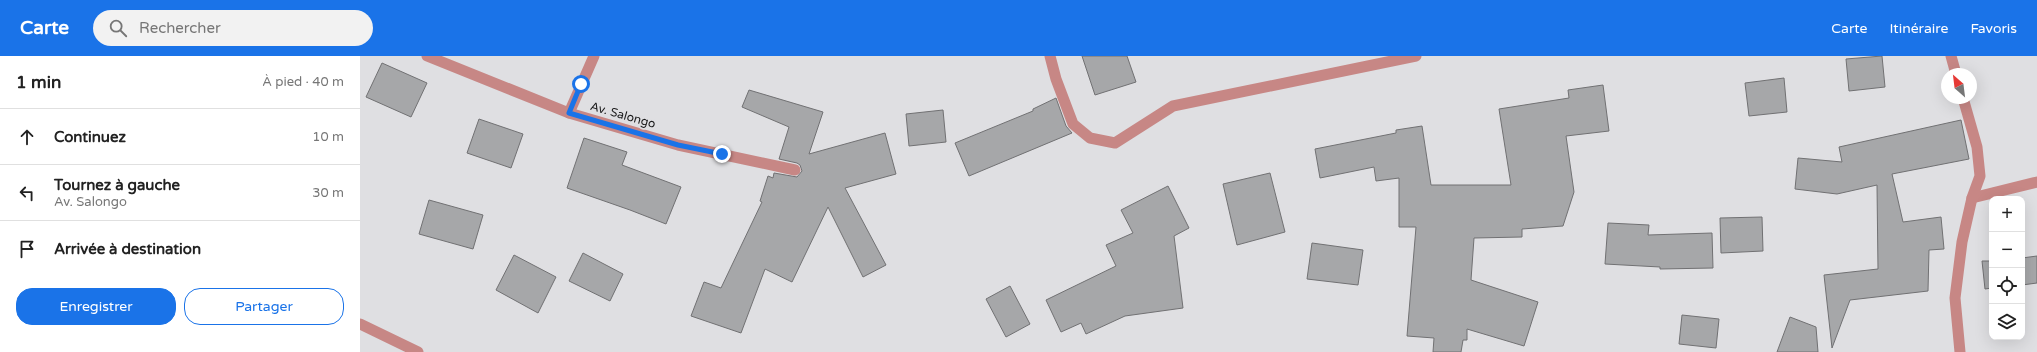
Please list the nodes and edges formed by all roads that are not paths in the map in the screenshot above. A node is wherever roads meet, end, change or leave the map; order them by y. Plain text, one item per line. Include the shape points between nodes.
1 (427, 56) edge
2 (594, 56) edge
3 (1050, 56) edge
4 (1416, 56) edge
5 (1951, 56) edge
6 (1954, 68) edge
7 (1965, 104) edge
8 (569, 113) junction
9 (795, 170) dead end
10 (2037, 182) edge
11 (1972, 198) junction
12 (360, 324) edge
13 (418, 352) edge
14 (1960, 352) edge

1 - 8 street, Av. Salongo
2 - 8 street
3 - 4 street via 1073,124 1090,138 1115,143 1174,106
5 - 6 street
7 - 11 street via 1978,154 1980,176
8 - 9 street, Av. Salongo via 678,145
10 - 11 street
11 - 14 street via 1962,242 1955,298
12 - 13 street

